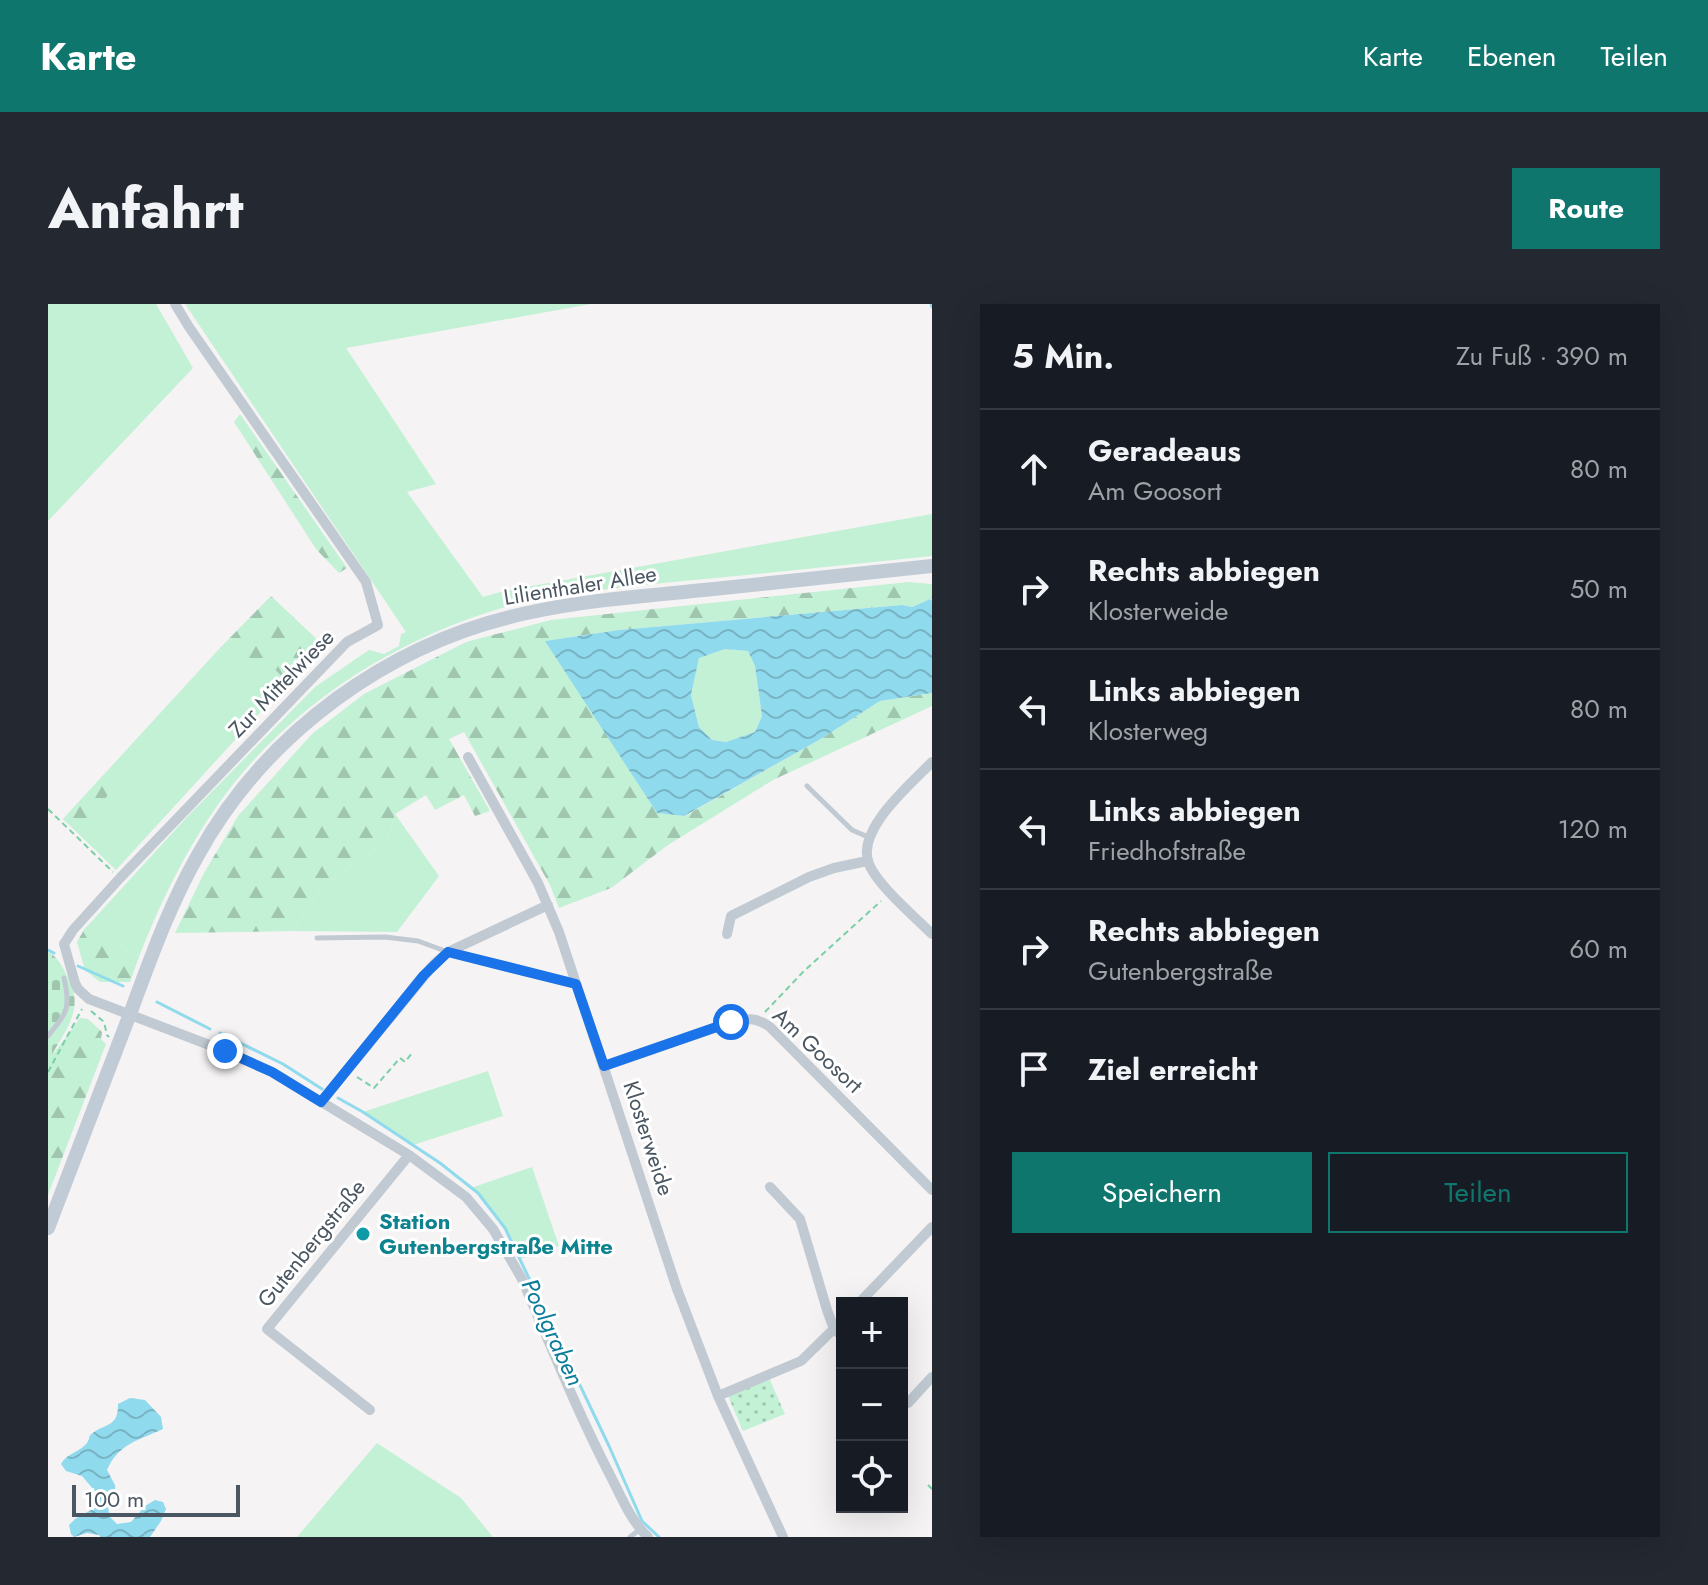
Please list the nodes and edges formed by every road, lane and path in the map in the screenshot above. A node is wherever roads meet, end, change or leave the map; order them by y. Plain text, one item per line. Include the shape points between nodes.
1 (175, 304) edge
2 (932, 566) edge
3 (468, 757) dead end
4 (932, 762) edge
5 (807, 786) dead end
6 (48, 809) edge
7 (868, 837) junction
8 (867, 861) junction
9 (120, 878) junction
10 (890, 892) junction
11 (548, 905) junction
12 (727, 934) dead end
13 (932, 934) edge
14 (317, 938) dead end
15 (448, 952) junction
16 (64, 978) dead end
17 (576, 984) junction
18 (89, 999) junction
19 (130, 1014) junction
20 (758, 1019) junction
21 (48, 1036) edge
22 (119, 1042) junction
23 (412, 1053) dead end
24 (604, 1066) junction
25 (348, 1069) junction
26 (48, 1072) edge
27 (321, 1102) junction
28 (409, 1155) junction
29 (770, 1187) dead end
30 (932, 1190) edge
31 (932, 1227) edge
32 (48, 1228) edge
33 (865, 1297) edge
34 (836, 1322) edge
35 (836, 1332) edge
36 (932, 1377) edge
37 (718, 1396) junction
38 (908, 1399) edge
39 (370, 1410) dead end
40 (644, 1533) edge
41 (630, 1537) edge
42 (783, 1537) edge

1 - 9 street, Zur Mittelwiese via 366,582 378,625 347,642
2 - 19 main road, Lilienthaler Allee via 556,607 473,628 386,667 308,722 234,800 181,888
3 - 11 street, Klosterweide
4 - 7 street
5 - 7 lane via 852,830
6 - 9 path
7 - 8 street
8 - 10 street
8 - 12 street via 809,877 731,916
9 - 18 street, Zur Mittelwiese via 64,944 75,983
10 - 13 street
10 - 20 path
11 - 15 street
11 - 17 street, Klosterweide
14 - 15 lane via 385,937
15 - 17 street
15 - 25 street
16 - 21 lane via 68,1008
17 - 24 street, Klosterweide
18 - 19 street
18 - 22 path via 107,1035
18 - 26 path
19 - 22 main road, Lilienthaler Allee
19 - 27 street via 251,1062
20 - 24 street, Am Goosort via 731,1022
20 - 30 street, Am Goosort
22 - 32 main road, Lilienthaler Allee
23 - 25 path via 405,1062 400,1058 374,1088
24 - 37 street, Klosterweide
25 - 27 street
27 - 28 street
28 - 39 street, Gutenbergstraße via 267,1329
28 - 40 street via 466,1197 509,1254 599,1454
29 - 34 street via 800,1219
31 - 33 street
35 - 37 street via 801,1361
36 - 38 street
37 - 42 street, Klosterweide
40 - 41 lane

